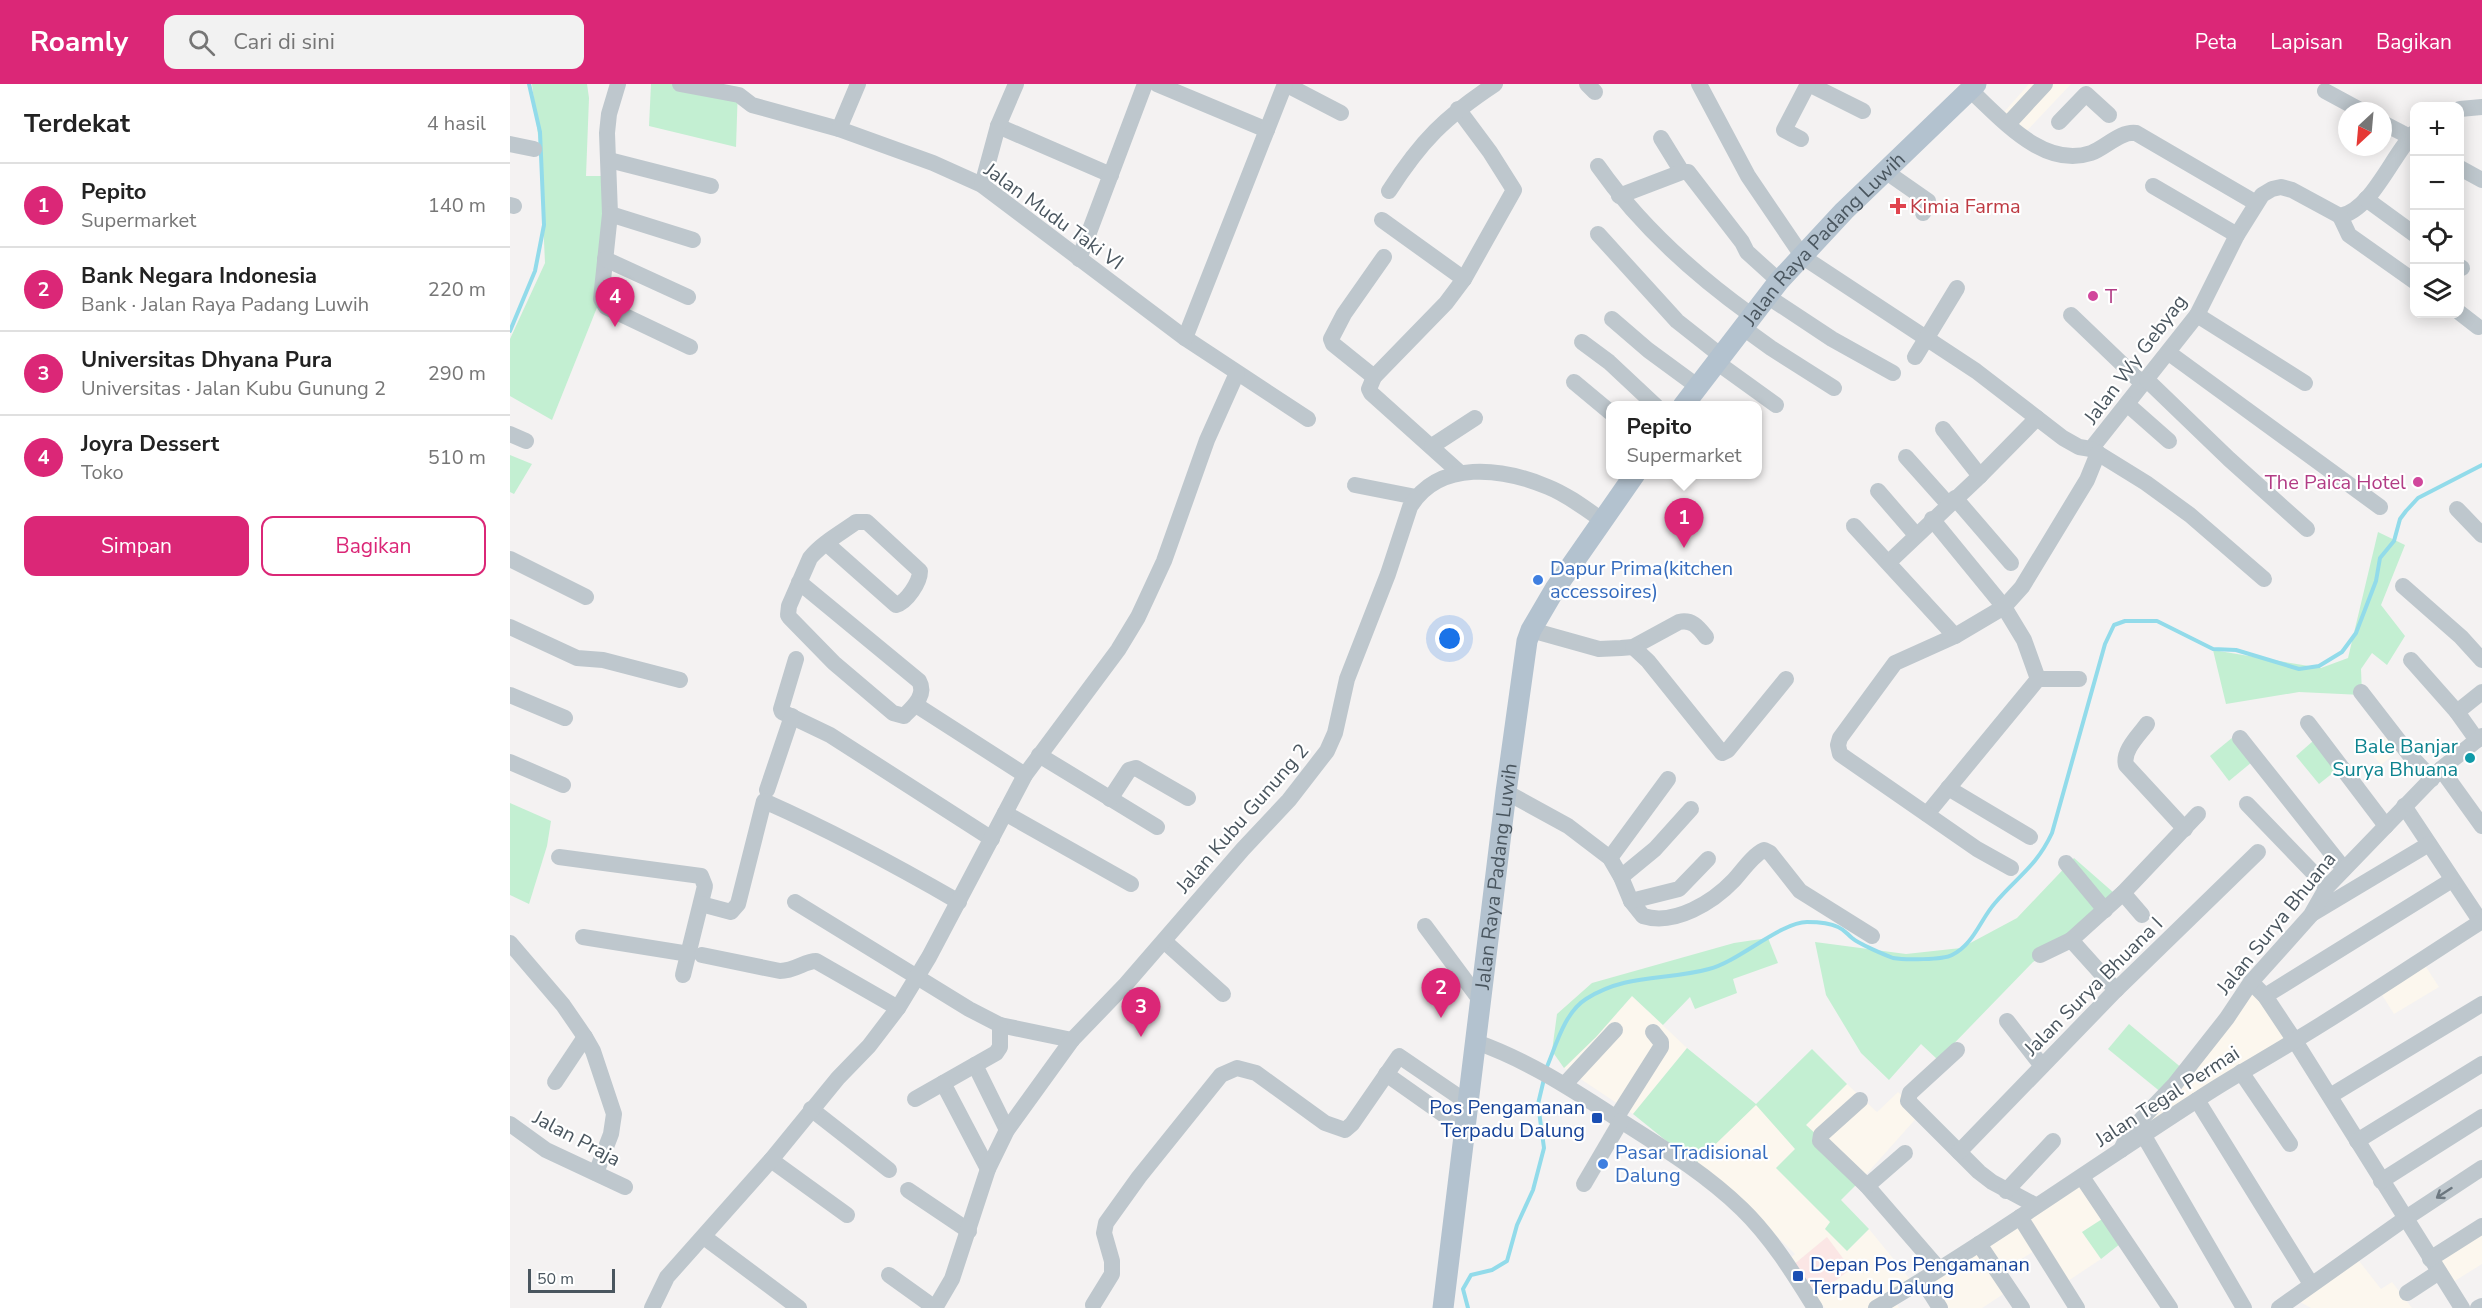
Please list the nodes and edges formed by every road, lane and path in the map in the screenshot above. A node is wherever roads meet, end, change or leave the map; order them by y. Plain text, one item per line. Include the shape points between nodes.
1 (618, 84) edge
2 (680, 84) edge
3 (858, 84) edge
4 (1016, 84) edge
5 (1145, 84) edge
6 (1157, 84) edge
7 (1285, 84) edge
8 (1495, 84) edge
9 (1699, 84) edge
10 (1808, 84) edge
11 (2045, 84) edge
12 (1973, 87) edge
13 (2090, 89) edge
14 (737, 90) edge
15 (2325, 91) dead end
16 (2345, 102) edge
17 (2482, 107) edge
18 (1458, 109) junction
19 (2464, 109) edge
20 (1863, 111) dead end
21 (1341, 113) dead end
22 (2109, 115) dead end
23 (2059, 122) dead end
24 (2008, 124) junction
25 (998, 126) junction
26 (2392, 128) edge
27 (839, 129) junction
28 (1267, 130) junction
29 (1661, 138) dead end
30 (2410, 138) edge
31 (1801, 139) dead end
32 (2410, 142) edge
33 (510, 144) edge
34 (534, 149) dead end
35 (609, 160) junction
36 (1598, 166) dead end
37 (2464, 170) edge
38 (1885, 171) junction
39 (1682, 172) junction
40 (1111, 175) junction
41 (2482, 180) edge
42 (982, 185) junction
43 (711, 186) dead end
44 (2153, 186) dead end
45 (1389, 191) dead end
46 (1619, 196) junction
47 (2366, 199) junction
48 (2256, 203) junction
49 (1923, 213) dead end
50 (610, 214) junction
51 (2340, 216) junction
52 (1382, 220) dead end
53 (2410, 230) edge
54 (1598, 234) dead end
55 (2238, 235) junction
56 (693, 240) dead end
57 (1803, 256) junction
58 (1384, 257) dead end
59 (605, 259) junction
60 (1079, 259) junction
61 (2410, 278) edge
62 (1464, 279) junction
63 (1773, 288) junction
64 (1957, 288) dead end
65 (688, 297) dead end
66 (2071, 315) dead end
67 (2197, 315) junction
68 (2464, 316) edge
69 (1612, 319) dead end
70 (1746, 321) junction
71 (2478, 327) dead end
72 (1926, 336) junction
73 (1185, 338) junction
74 (1582, 342) dead end
75 (690, 347) dead end
76 (2169, 353) junction
77 (1915, 357) dead end
78 (1718, 358) junction
79 (1237, 373) junction
80 (1893, 373) dead end
81 (1374, 377) junction
82 (1574, 381) dead end
83 (2145, 382) junction
84 (2305, 383) dead end
85 (1697, 386) junction
86 (1834, 388) dead end
87 (1652, 401) edge
88 (1686, 401) edge
89 (2127, 404) junction
90 (1776, 405) dead end
91 (1606, 408) edge
92 (1475, 418) dead end
93 (2037, 418) junction
94 (1308, 420) dead end
95 (1943, 429) dead end
96 (510, 434) edge
97 (526, 441) dead end
98 (2169, 441) dead end
99 (1432, 446) junction
100 (2095, 451) junction
101 (1906, 457) dead end
102 (1459, 472) junction
103 (1980, 476) junction
104 (1632, 479) edge
105 (1355, 485) dead end
106 (1878, 491) dead end
107 (1416, 497) junction
108 (1952, 501) junction
109 (2380, 507) dead end
110 (2457, 509) dead end
111 (1932, 519) junction
112 (1603, 521) junction
113 (1854, 526) dead end
114 (2307, 529) dead end
115 (1916, 535) junction
116 (2482, 535) edge
117 (826, 543) junction
118 (510, 560) edge
119 (1889, 562) junction
120 (2011, 562) dead end
121 (2264, 579) dead end
122 (799, 582) junction
123 (2403, 586) dead end
124 (586, 597) dead end
125 (2004, 607) junction
126 (510, 627) edge
127 (1531, 630) junction
128 (1954, 636) junction
129 (1706, 637) dead end
130 (1633, 647) junction
131 (796, 659) dead end
132 (2411, 660) dead end
133 (2482, 660) edge
134 (1786, 679) dead end
135 (2038, 679) junction
136 (2079, 679) dead end
137 (681, 680) dead end
138 (2361, 692) dead end
139 (2482, 693) edge
140 (510, 695) edge
141 (916, 705) junction
142 (2457, 712) junction
143 (792, 716) junction
144 (565, 718) dead end
145 (2308, 723) dead end
146 (2146, 724) dead end
147 (2240, 738) dead end
148 (2479, 738) edge
149 (1039, 755) junction
150 (510, 762) edge
151 (2437, 774) junction
152 (1025, 775) junction
153 (1668, 779) dead end
154 (563, 785) dead end
155 (1948, 788) junction
156 (767, 790) dead end
157 (1506, 792) junction
158 (1188, 798) dead end
159 (1110, 799) junction
160 (2247, 804) dead end
161 (2404, 806) junction
162 (1691, 808) dead end
163 (1005, 813) junction
164 (1927, 814) junction
165 (2198, 814) dead end
166 (2481, 821) edge
167 (2386, 826) junction
168 (1157, 827) dead end
169 (2186, 829) junction
170 (2030, 837) dead end
171 (992, 839) junction
172 (2429, 844) junction
173 (2258, 852) dead end
174 (559, 857) dead end
175 (1610, 858) junction
176 (1708, 860) dead end
177 (2066, 863) dead end
178 (2011, 868) dead end
179 (2344, 869) junction
180 (1622, 877) junction
181 (2452, 880) junction
182 (1131, 884) dead end
183 (2327, 887) junction
184 (2123, 893) junction
185 (1631, 901) junction
186 (795, 902) dead end
187 (959, 902) junction
188 (701, 904) junction
189 (2105, 909) junction
190 (2142, 915) dead end
191 (2311, 915) junction
192 (2482, 922) edge
193 (1425, 926) dead end
194 (1872, 936) dead end
195 (583, 937) dead end
196 (2071, 940) junction
197 (1164, 941) junction
198 (510, 945) edge
199 (696, 955) junction
200 (2040, 955) dead end
201 (683, 975) dead end
202 (917, 976) junction
203 (2251, 982) junction
204 (2116, 990) junction
205 (1223, 994) dead end
206 (2265, 996) junction
207 (1480, 1000) junction
208 (2482, 1004) edge
209 (897, 1008) junction
210 (2007, 1021) dead end
211 (1000, 1025) junction
212 (1615, 1030) dead end
213 (1653, 1032) dead end
214 (585, 1037) junction
215 (1072, 1040) junction
216 (2295, 1041) junction
217 (1476, 1042) junction
218 (1957, 1050) dead end
219 (2482, 1064) edge
220 (975, 1065) junction
221 (2042, 1066) junction
222 (2241, 1072) junction
223 (1386, 1074) junction
224 (555, 1082) dead end
225 (943, 1083) junction
226 (1565, 1084) junction
227 (2330, 1096) junction
228 (915, 1099) dead end
229 (1860, 1100) dead end
230 (2197, 1100) junction
231 (1468, 1103) junction
232 (811, 1109) junction
233 (2482, 1117) edge
234 (1618, 1119) junction
235 (510, 1124) edge
236 (1464, 1129) junction
237 (1006, 1130) junction
238 (2144, 1136) junction
239 (2053, 1140) dead end
240 (2357, 1141) junction
241 (2290, 1144) dead end
242 (2121, 1150) junction
243 (1959, 1152) junction
244 (1905, 1153) dead end
245 (771, 1160) junction
246 (2482, 1168) edge
247 (988, 1169) junction
248 (889, 1170) dead end
249 (596, 1173) junction
250 (2082, 1177) junction
251 (2381, 1181) junction
252 (1584, 1184) dead end
253 (625, 1186) dead end
254 (1867, 1186) junction
255 (908, 1190) dead end
256 (2006, 1191) junction
257 (2035, 1205) junction
258 (847, 1215) dead end
259 (2020, 1217) junction
260 (2406, 1218) junction
261 (2482, 1226) edge
262 (969, 1231) junction
263 (704, 1237) junction
264 (1979, 1244) junction
265 (2435, 1265) junction
266 (1939, 1269) junction
267 (889, 1275) dead end
268 (1923, 1281) junction
269 (2311, 1284) junction
270 (2407, 1293) dead end
271 (1444, 1300) edge
272 (1093, 1305) dead end
273 (2289, 1306) edge
274 (652, 1308) edge
275 (800, 1308) edge
276 (935, 1308) edge
277 (1815, 1308) edge
278 (1876, 1308) edge
279 (1940, 1308) edge
280 (2022, 1308) edge
281 (2078, 1308) edge
282 (2170, 1308) edge
283 (2244, 1308) edge
284 (2463, 1308) edge

1 - 35 street via 609,114
2 - 14 street, Jalan Mudu Taki VI
3 - 27 street
4 - 25 street
5 - 40 street
6 - 28 street
7 - 21 street
7 - 28 street
8 - 18 street
9 - 57 street via 1748,176
10 - 20 street
10 - 31 street via 1784,130
11 - 24 street
12 - 24 street
12 - 38 main road, Jalan Raya Padang Luwih
13 - 22 street
13 - 23 street
14 - 27 street, Jalan Mudu Taki VI via 752,105
15 - 16 street
17 - 19 street
18 - 45 street via 1420,145
18 - 62 street via 1514,190
24 - 48 street via 2036,146 2067,155 2091,153 2136,132
25 - 40 street
25 - 42 street
26 - 30 street
27 - 42 street, Jalan Mudu Taki VI
28 - 73 street
29 - 39 street
32 - 47 street
33 - 34 street
35 - 43 street
35 - 50 street
36 - 46 street
37 - 41 street
38 - 49 street via 1928,201
38 - 57 main road, Jalan Raya Padang Luwih
39 - 46 street
39 - 63 street via 1691,174
40 - 60 street
42 - 60 street, Jalan Mudu Taki VI
44 - 55 street
46 - 70 street
47 - 51 street via 2352,212
47 - 53 street
48 - 51 street, Jalan Wy Gebyag via 2272,189 2282,187
48 - 55 street, Jalan Wy Gebyag
50 - 56 street
50 - 59 street
51 - 61 street via 2349,235
52 - 62 street
54 - 78 street via 1677,321
55 - 67 street, Jalan Wy Gebyag
57 - 63 main road, Jalan Raya Padang Luwih
57 - 72 street, Jalan Wy Gebyag
58 - 81 street via 1331,339
59 - 65 street
59 - 75 street via 601,299 606,307
60 - 73 street, Jalan Mudu Taki VI
62 - 81 street
63 - 70 main road, Jalan Raya Padang Luwih
63 - 80 street via 1832,339
64 - 72 street
66 - 83 street
67 - 76 street, Jalan Wy Gebyag
67 - 84 street
68 - 71 street
69 - 85 street
70 - 78 main road, Jalan Raya Padang Luwih
70 - 86 street via 1771,348
72 - 77 street
72 - 93 street, Jalan Wy Gebyag
73 - 79 street, Jalan Mudu Taki VI
74 - 87 street
76 - 83 street, Jalan Wy Gebyag
76 - 109 street
78 - 85 main road, Jalan Raya Padang Luwih
78 - 90 street
79 - 94 street, Jalan Mudu Taki VI
79 - 149 street via 1207,440 1164,561 1138,617
81 - 99 street via 1371,393
82 - 91 street
83 - 89 street, Jalan Wy Gebyag
83 - 114 street
85 - 88 main road, Jalan Raya Padang Luwih
89 - 98 street
89 - 100 street, Jalan Wy Gebyag
92 - 99 street
93 - 100 street, Jalan Wy Gebyag via 2072,443
93 - 103 street
95 - 103 street
96 - 97 street
99 - 102 street
100 - 121 street via 2190,515
100 - 125 street via 2087,480 2043,556
101 - 108 street
102 - 107 street
102 - 112 street via 1508,475 1548,487
103 - 108 street
104 - 112 main road, Jalan Raya Padang Luwih
105 - 107 street
106 - 115 street
107 - 197 street, Jalan Kubu Gunung 2 via 1347,679 1327,751 1299,789
108 - 111 street
108 - 120 street
110 - 116 street
111 - 115 street
111 - 125 street
112 - 127 main road, Jalan Raya Padang Luwih
113 - 119 street
115 - 119 street
117 - 117 street via 896,604 903,603 921,575 864,520
117 - 122 street via 810,558
118 - 124 street
119 - 128 street
122 - 141 street via 919,681 922,687
122 - 141 street via 787,611 796,625 893,713 904,716
123 - 133 street
125 - 128 street
125 - 135 street via 2024,640
126 - 137 street via 577,658 603,660
127 - 130 street via 1599,649
127 - 157 main road, Jalan Raya Padang Luwih
128 - 164 street via 1895,663 1838,745 1840,754
129 - 130 street via 1686,621
130 - 134 street via 1722,753
131 - 143 street via 781,709
132 - 142 street
135 - 136 street
135 - 155 street
138 - 151 street via 2409,754
139 - 142 street
140 - 144 street
141 - 152 street
142 - 148 street
143 - 156 street
143 - 171 street via 830,735
145 - 167 street
146 - 169 street via 2127,752 2126,765
147 - 179 street
148 - 151 street, Jalan Surya Bhuana
149 - 152 street
149 - 159 street
150 - 154 street
151 - 161 street, Jalan Surya Bhuana
151 - 166 street
152 - 163 street
153 - 175 street
155 - 164 street
155 - 170 street
157 - 175 street via 1568,826
157 - 207 main road, Jalan Raya Padang Luwih
158 - 159 street via 1136,768 1129,770
159 - 168 street
160 - 183 street
161 - 167 street, Jalan Surya Bhuana
161 - 172 street
162 - 180 street via 1655,849
163 - 171 street
163 - 182 street
164 - 178 street
165 - 169 street
167 - 179 street, Jalan Surya Bhuana
169 - 184 street
171 - 187 street
172 - 181 street
172 - 191 street
173 - 204 street, Jalan Surya Bhuana I
174 - 188 street via 701,876 705,886
175 - 180 street
176 - 185 street via 1678,889
177 - 189 street
179 - 183 street, Jalan Surya Bhuana
180 - 185 street
181 - 192 street
181 - 206 street
183 - 191 street, Jalan Surya Bhuana
184 - 189 street
184 - 190 street
185 - 194 street via 1643,916 1670,918 1704,904 1764,850 1800,891
186 - 202 street
187 - 188 street via 824,827 764,801 738,904 731,912
187 - 202 street
188 - 199 street
189 - 196 street
191 - 203 street, Jalan Surya Bhuana
192 - 216 street, Jalan Tegal Permai
193 - 207 street
195 - 199 street
196 - 200 street
196 - 204 street
197 - 205 street
197 - 215 street, Jalan Kubu Gunung 2
198 - 214 street via 563,1005
199 - 201 street
199 - 209 street via 780,971 816,961
202 - 209 street
202 - 211 street
203 - 206 street
203 - 242 street, Jalan Surya Bhuana via 2175,1084 2130,1131
204 - 221 street, Jalan Surya Bhuana I
206 - 216 street
207 - 217 main road, Jalan Raya Padang Luwih
208 - 227 street
209 - 232 street via 869,1046
210 - 221 street
211 - 215 street
211 - 220 street via 999,1051
212 - 226 street
213 - 234 street via 1661,1047
214 - 224 street
214 - 249 street via 614,1114 614,1125
215 - 237 street, Jalan Kubu Gunung 2
216 - 222 street, Jalan Tegal Permai
216 - 227 street
217 - 226 street
217 - 231 main road, Jalan Raya Padang Luwih
218 - 243 street via 1908,1098
219 - 240 street
220 - 225 street
220 - 237 street
221 - 243 street, Jalan Surya Bhuana I
222 - 230 street, Jalan Tegal Permai
222 - 241 street
223 - 231 street via 1399,1056
223 - 236 street
223 - 272 street via 1345,1130 1325,1123 1256,1073 1237,1068 1221,1075 1106,1223 1104,1233 1112,1274
225 - 228 street
225 - 247 street
226 - 234 street
227 - 240 street
229 - 254 street via 1820,1141
230 - 238 street, Jalan Tegal Permai
230 - 269 street
231 - 236 main road, Jalan Raya Padang Luwih
232 - 245 street
232 - 248 street
233 - 251 street
234 - 252 street
234 - 277 street via 1680,1159 1743,1209 1766,1235
235 - 249 street, Jalan Praja via 546,1150
236 - 271 main road, Jalan Raya Padang Luwih
237 - 247 street, Jalan Kubu Gunung 2
238 - 242 street, Jalan Tegal Permai
238 - 283 street
239 - 256 street
240 - 251 street
242 - 250 street, Jalan Tegal Permai
243 - 256 street
244 - 254 street
245 - 258 street
245 - 263 street
246 -> 260 street
247 - 262 street, Jalan Kubu Gunung 2
249 - 253 street, Jalan Praja
250 - 257 street, Jalan Tegal Permai
250 - 282 street
251 - 260 street
254 - 266 street
255 - 262 street
256 - 257 street
257 - 259 street, Jalan Tegal Permai
259 - 264 street, Jalan Tegal Permai
259 - 281 street
260 - 265 street
260 - 269 street
261 - 265 street
262 - 276 street, Jalan Kubu Gunung 2 via 952,1279
263 - 274 street via 667,1277
263 - 275 street
264 - 266 street, Jalan Tegal Permai
264 - 280 street
265 - 270 street
265 - 284 street
266 - 268 street, Jalan Tegal Permai
267 - 276 street
268 - 278 street, Jalan Tegal Permai
268 - 279 street
269 - 273 street

